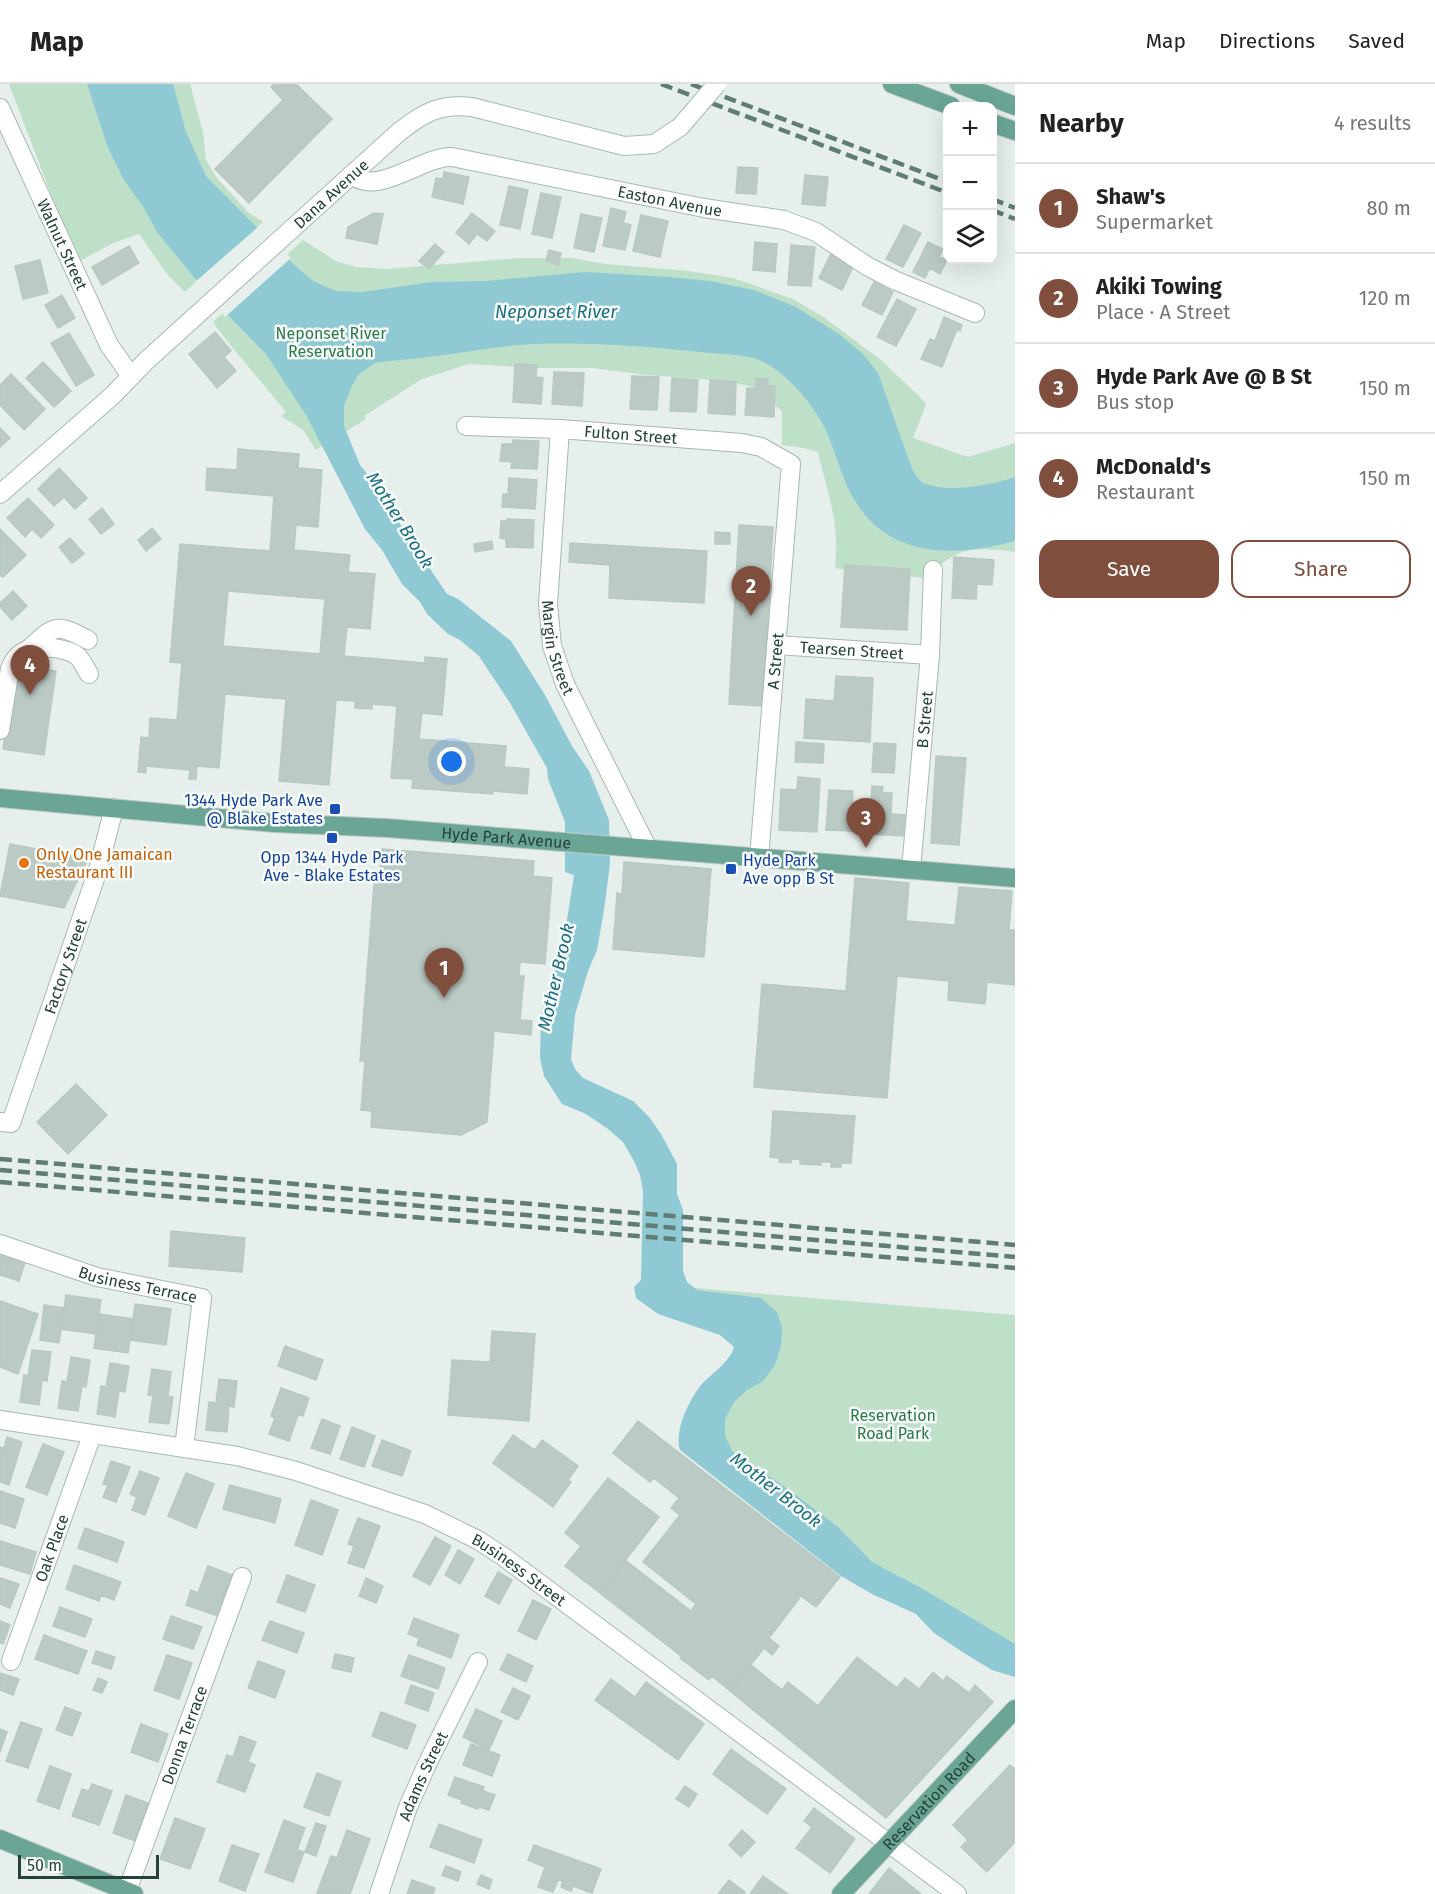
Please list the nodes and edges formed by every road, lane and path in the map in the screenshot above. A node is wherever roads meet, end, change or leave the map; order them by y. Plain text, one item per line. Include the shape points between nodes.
1 (717, 84) edge
2 (892, 84) edge
3 (959, 84) edge
4 (943, 103) edge
5 (1015, 106) edge
6 (0, 108) edge
7 (997, 124) edge
8 (1015, 131) edge
9 (352, 176) junction
10 (975, 313) dead end
11 (131, 376) junction
12 (466, 426) dead end
13 (560, 429) junction
14 (791, 464) joint
15 (0, 494) edge
16 (933, 570) dead end
17 (88, 640) dead end
18 (776, 645) junction
19 (30, 648) junction
20 (930, 656) junction
21 (89, 674) dead end
22 (0, 730) edge
23 (0, 798) edge
24 (114, 808) junction
25 (648, 849) junction
26 (759, 858) junction
27 (911, 869) junction
28 (1015, 878) edge
29 (6, 1123) edge
30 (0, 1244) edge
31 (0, 1420) edge
32 (92, 1435) junction
33 (184, 1448) junction
34 (242, 1577) dead end
35 (11, 1661) dead end
36 (478, 1662) dead end
37 (1015, 1709) edge
38 (0, 1839) edge
39 (889, 1844) junction
40 (130, 1893) edge
41 (379, 1894) edge
42 (841, 1894) edge
43 (957, 1894) edge

1 - 9 street, Dana Avenue, bridge via 681,126 654,144 624,146 484,109 452,106 433,110 414,120
2 - 4 main road
3 - 5 main road
6 - 11 street, Walnut Street via 109,345
7 - 8 main road
9 - 10 street, Easton Avenue via 363,182 378,180 436,158 452,157 704,208 784,220 816,232 881,274
9 - 11 street, Dana Avenue
11 - 15 street, Dana Avenue
12 - 13 street, Fulton Street
13 - 14 street, Fulton Street via 742,443 761,447
13 - 25 street, Margin Street via 548,604 552,646 565,684
14 - 18 street, A Street
16 - 20 street, B Street
17 - 19 street via 54,628
18 - 20 street, Tearsen Street
18 - 26 street, A Street
19 - 21 street via 41,646 72,652
19 - 22 street via 13,661
20 - 27 street, B Street
23 - 24 main road, Hyde Park Avenue
24 - 25 main road, Hyde Park Avenue
24 - 29 street, Factory Street via 98,870
25 - 26 main road, Hyde Park Avenue
26 - 27 main road, Hyde Park Avenue
27 - 28 main road, Hyde Park Avenue
30 - 33 street, Business Terrace via 97,1277 202,1298
31 - 32 street, Business Street
32 - 33 street, Business Street
32 - 35 street, Oak Place
33 - 39 street, Business Street via 296,1471 425,1514 478,1540
34 - 40 street, Donna Terrace
36 - 41 street, Adams Street via 408,1807
37 - 39 main road, Reservation Road
38 - 40 main road
39 - 42 main road, Reservation Road
39 - 43 street, Business Street

